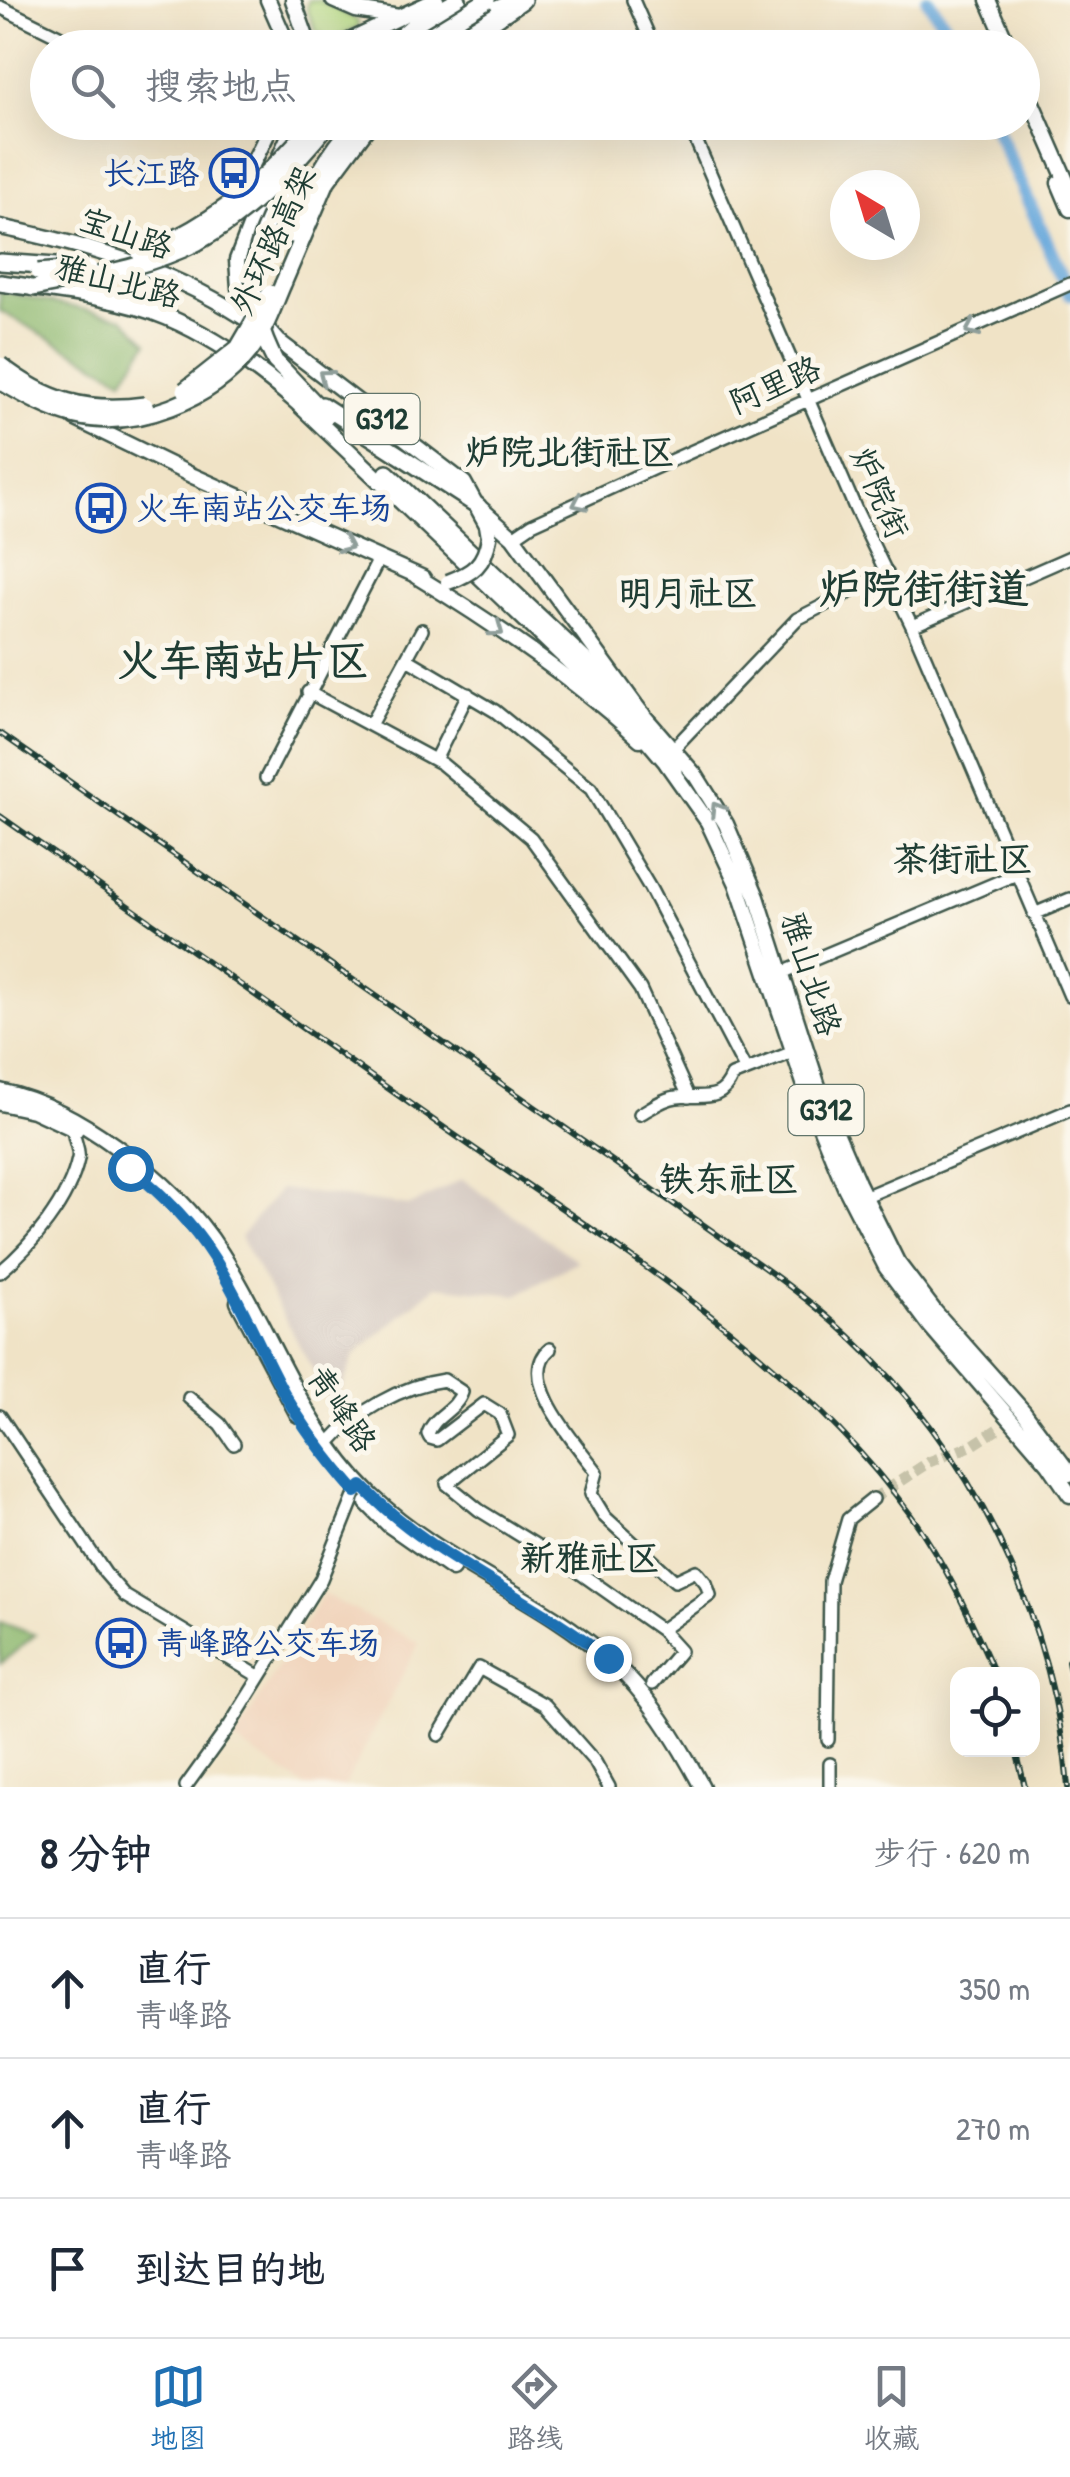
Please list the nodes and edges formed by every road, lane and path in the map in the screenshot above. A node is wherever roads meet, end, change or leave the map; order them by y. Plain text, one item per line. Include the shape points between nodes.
1 (268, 0) edge
2 (294, 0) edge
3 (333, 0) edge
4 (436, 0) edge
5 (458, 0) edge
6 (478, 0) edge
7 (486, 0) edge
8 (521, 0) edge
9 (633, 0) edge
10 (979, 0) edge
11 (988, 0) edge
12 (0, 7) edge
13 (399, 17) junction
14 (46, 30) edge
15 (281, 30) edge
16 (304, 30) edge
17 (372, 30) edge
18 (408, 30) edge
19 (438, 30) edge
20 (448, 30) edge
21 (449, 30) edge
22 (479, 30) edge
23 (646, 30) edge
24 (992, 30) edge
25 (1000, 30) edge
26 (1040, 121) edge
27 (264, 140) edge
28 (287, 140) edge
29 (299, 140) edge
30 (316, 140) edge
31 (319, 140) edge
32 (341, 140) edge
33 (358, 140) edge
34 (696, 140) edge
35 (1040, 140) edge
36 (1070, 190) edge
37 (1070, 209) edge
38 (0, 227) edge
39 (81, 244) junction
40 (0, 262) edge
41 (0, 271) edge
42 (36, 275) junction
43 (0, 283) edge
44 (1065, 287) edge
45 (278, 341) junction
46 (0, 365) edge
47 (0, 378) edge
48 (304, 392) junction
49 (809, 400) junction
50 (478, 506) junction
51 (514, 537) junction
52 (1070, 557) edge
53 (379, 560) junction
54 (887, 573) junction
55 (416, 576) junction
56 (912, 626) junction
57 (422, 630) dead end
58 (408, 659) junction
59 (308, 692) junction
60 (468, 694) junction
61 (642, 714) junction
62 (370, 725) junction
63 (673, 749) junction
64 (435, 760) junction
65 (674, 771) junction
66 (266, 778) dead end
67 (1017, 874) junction
68 (1070, 899) edge
69 (1034, 914) junction
70 (775, 976) junction
71 (1070, 996) edge
72 (793, 1052) junction
73 (745, 1070) junction
74 (0, 1092) edge
75 (689, 1098) junction
76 (0, 1103) edge
77 (1070, 1110) edge
78 (640, 1114) dead end
79 (79, 1127) junction
80 (864, 1198) junction
81 (0, 1272) edge
82 (550, 1349) dead end
83 (190, 1398) dead end
84 (0, 1416) edge
85 (1012, 1419) junction
86 (234, 1444) dead end
87 (328, 1444) junction
88 (1070, 1474) edge
89 (359, 1489) junction
90 (1070, 1494) edge
91 (873, 1499) tunnel mouth
92 (661, 1630) junction
93 (260, 1676) junction
94 (652, 1684) dead end
95 (438, 1735) dead end
96 (828, 1740) dead end
97 (830, 1764) dead end
98 (186, 1786) edge
99 (609, 1787) edge
100 (692, 1787) edge
101 (702, 1787) edge
102 (830, 1787) edge

1 - 15 main road
2 - 16 main road
3 - 13 main road
4 - 13 main road
5 - 18 highway
6 - 21 highway, bridge
7 - 19 highway, bridge
8 - 20 main road
8 - 22 highway
9 - 23 street
10 - 24 main road
11 - 25 main road
12 - 14 street
13 - 17 main road
26 - 36 main road
27 - 39 main road via 219,226 191,245 163,253
28 - 45 main road via 237,260 246,305
29 - 42 highway, bridge via 238,199 193,230 93,268
30 - 42 highway, bridge via 198,242 146,262
31 - 48 highway, bridge via 267,219 252,279 254,309 275,361
32 - 46 highway, 外环路高架, bridge via 314,180 279,276 238,348 186,390 154,404 76,405 42,394
33 - 47 highway, 外环路高架, bridge via 327,181 266,326 248,354 217,381 159,411 121,420 43,404
34 - 49 street, 炉院街
35 - 37 main road
38 - 39 main road, 宝山路 / G312
39 - 45 main road, 宝山路 / G312 via 176,278
40 - 42 highway
41 - 42 highway
42 - 43 highway
42 - 65 highway, 雅山北路 via 166,316 254,365 631,720
44 -> 49 street, 阿里路
50 -> 45 main road, G312 via 454,474
47 -> 53 main road, G312
48 - 50 highway
48 - 61 highway
49 -> 51 street, 阿里路
49 - 54 street, 炉院街
50 - 51 main road, 雅山北路 / G312
50 - 55 main road, bridge via 489,537 480,565 448,582
51 - 61 main road, 雅山北路 / G312
52 - 56 street
53 - 55 main road, G312
53 - 59 street
54 - 56 street, 炉院街
54 - 63 street via 797,619
55 -> 65 main road, 雅山北路 / G312 via 549,667
56 - 67 street, 炉院街
57 - 58 street
58 - 60 street
58 - 62 street
59 - 62 street
59 - 66 street
60 - 64 street
60 - 73 street via 591,790
61 - 63 main road, 雅山北路 / G312
62 - 64 street
70 -> 63 main road, 雅山北路 / G312 via 757,897 726,824
64 - 75 street via 530,838 640,989
65 - 70 main road, 雅山北路 / G312 via 708,822
67 - 69 street, 炉院街
67 - 70 street
68 - 69 street
69 - 71 street, 炉院街
70 - 72 main road, 雅山北路 / G312
70 - 80 main road, 雅山北路 / G312
72 - 73 street
72 - 85 main road, 雅山北路 / G312 via 845,1186 886,1267
73 - 75 street via 718,1095
74 - 79 main road, 青峰路 via 52,1107
75 - 78 street via 676,1096
76 - 79 main road, 青峰路
77 - 80 street
79 - 81 street via 79,1157 49,1221
79 - 87 main road, 青峰路 via 154,1176 200,1222
79 - 89 main road, 青峰路 via 148,1183 202,1241 296,1414
80 - 85 main road, 雅山北路 / G312 via 897,1262
82 - 92 street via 539,1369 546,1402 596,1472 591,1494 605,1517 675,1580 696,1572 706,1583 710,1596
83 - 86 street
84 - 93 street via 125,1596
85 - 88 main road, 雅山北路 / G312
85 - 90 main road, 雅山北路 / G312
87 - 89 main road, 青峰路
87 - 92 street via 374,1406 414,1385 444,1380 462,1392 431,1425 430,1438 437,1440 484,1404 500,1414 508,1436 447,1484
89 - 93 street via 321,1579
89 - 100 main road, 青峰路 via 389,1525 432,1557 602,1664 654,1722
89 - 101 main road, 青峰路 via 449,1557 608,1658 657,1712
91 - 96 street via 848,1519 830,1581
92 - 94 street via 680,1651
93 - 98 street
95 - 99 street via 479,1668 545,1706
97 - 102 street

